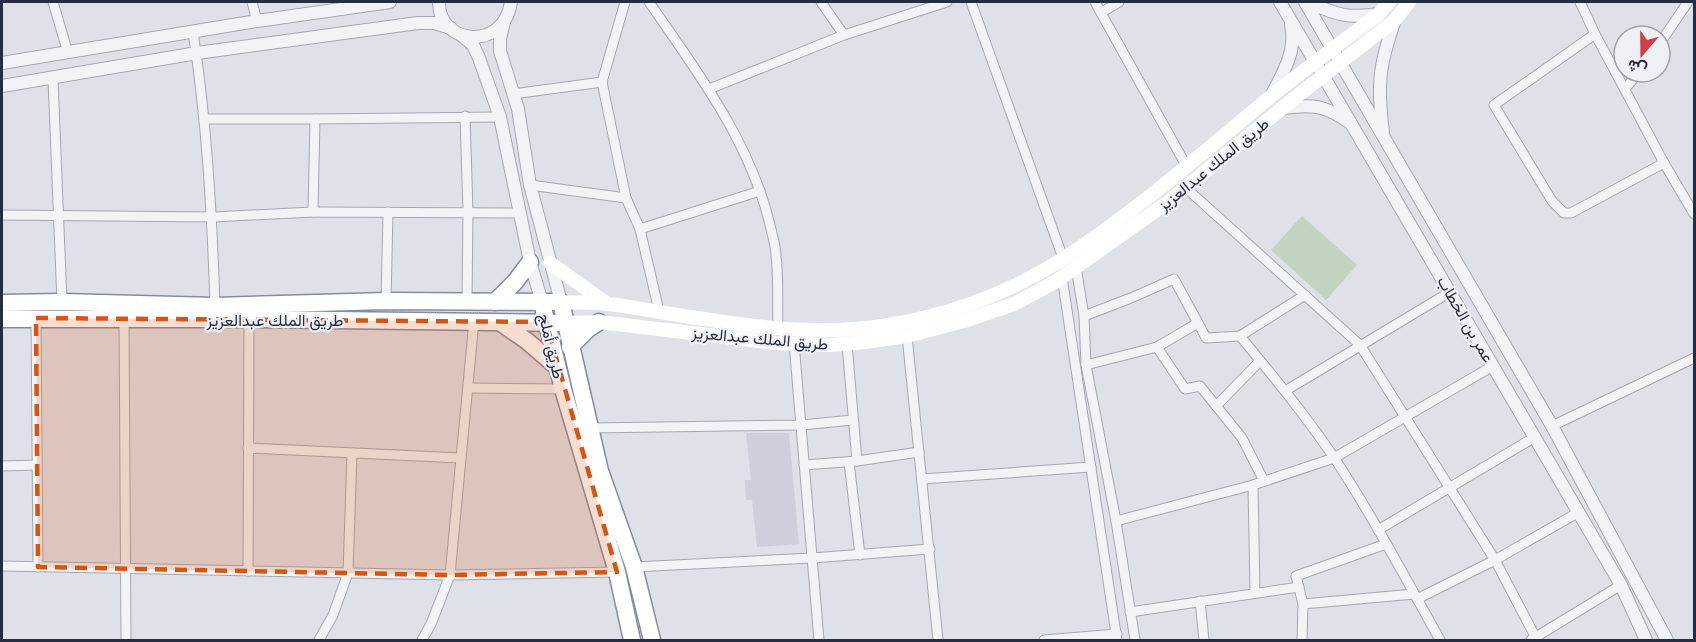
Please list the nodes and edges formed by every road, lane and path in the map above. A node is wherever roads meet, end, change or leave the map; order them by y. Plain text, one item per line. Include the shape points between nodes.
1 (53, 2) edge
2 (252, 2) edge
3 (390, 2) edge
4 (439, 2) edge
5 (625, 2) edge
6 (649, 2) edge
7 (821, 2) edge
8 (947, 2) edge
9 (971, 2) edge
10 (1095, 2) edge
11 (1119, 2) edge
12 (1280, 2) edge
13 (1306, 2) edge
14 (1389, 2) edge
15 (1409, 2) edge
16 (1580, 2) edge
17 (1688, 2) edge
18 (510, 9) edge
19 (1102, 12) junction
20 (1378, 14) junction
21 (1288, 15) junction
22 (1395, 20) junction
23 (257, 21) junction
24 (1672, 25) edge
25 (456, 31) junction
26 (193, 32) junction
27 (1595, 34) junction
28 (844, 35) junction
29 (1333, 49) junction
30 (68, 52) junction
31 (196, 53) junction
32 (1315, 62) junction
33 (2, 63) edge
34 (1340, 63) junction
35 (1323, 76) junction
36 (53, 79) junction
37 (602, 82) junction
38 (1629, 84) edge
39 (2, 86) edge
40 (709, 89) junction
41 (1625, 89) junction
42 (513, 94) junction
43 (1270, 97) junction
44 (1282, 108) junction
45 (465, 116) junction
46 (500, 117) junction
47 (204, 119) junction
48 (315, 119) junction
49 (1352, 124) junction
50 (1383, 136) junction
51 (1664, 163) junction
52 (1187, 168) junction
53 (530, 185) junction
54 (1186, 188) junction
55 (760, 191) junction
56 (626, 198) junction
57 (313, 212) junction
58 (388, 212) junction
59 (468, 212) junction
60 (519, 213) junction
61 (1695, 214) edge
62 (2, 215) edge
63 (60, 216) junction
64 (213, 217) junction
65 (640, 229) junction
66 (1063, 258) junction
67 (530, 262) junction
68 (550, 263) junction
69 (1076, 267) junction
70 (1062, 277) junction
71 (1450, 292) junction
72 (1305, 295) junction
73 (386, 301) junction
74 (467, 301) junction
75 (62, 302) junction
76 (495, 302) junction
77 (542, 302) junction
78 (561, 302) junction
79 (2, 303) edge
80 (606, 303) junction
81 (215, 306) junction
82 (659, 311) junction
83 (1084, 316) junction
84 (36, 318) junction
85 (2, 319) edge
86 (124, 319) junction
87 (249, 319) junction
88 (474, 321) junction
89 (501, 322) junction
90 (546, 322) junction
91 (599, 322) junction
92 (565, 323) junction
93 (1198, 323) junction
94 (778, 328) junction
95 (907, 336) junction
96 (1240, 336) junction
97 (794, 344) junction
98 (847, 344) junction
99 (1360, 345) junction
100 (570, 347) junction
101 (1157, 347) junction
102 (1695, 358) edge
103 (1260, 361) junction
104 (1086, 365) junction
105 (1493, 366) junction
106 (557, 367) junction
107 (468, 388) junction
108 (562, 388) junction
109 (1285, 391) junction
110 (1216, 406) junction
111 (1405, 417) junction
112 (853, 420) junction
113 (801, 424) junction
114 (1552, 426) junction
115 (589, 428) junction
116 (1535, 437) junction
117 (249, 448) junction
118 (919, 452) junction
119 (352, 453) junction
120 (461, 458) junction
121 (1334, 458) junction
122 (853, 461) junction
123 (2, 465) edge
124 (37, 465) junction
125 (804, 465) junction
126 (1091, 467) junction
127 (922, 479) junction
128 (1264, 481) junction
129 (1254, 485) junction
130 (1449, 487) junction
131 (1579, 512) junction
132 (1116, 521) junction
133 (1378, 530) junction
134 (1386, 544) junction
135 (930, 549) junction
136 (860, 555) junction
137 (812, 558) junction
138 (1495, 560) junction
139 (2, 566) edge
140 (38, 567) junction
141 (634, 567) junction
142 (126, 569) junction
143 (248, 571) junction
144 (617, 572) junction
145 (348, 573) junction
146 (450, 575) junction
147 (1621, 585) junction
148 (1299, 587) junction
149 (1255, 593) junction
150 (1416, 597) junction
151 (1200, 601) junction
152 (1303, 604) junction
153 (1130, 612) junction
154 (1117, 637) edge
155 (126, 640) edge
156 (319, 640) edge
157 (422, 640) edge
158 (632, 640) edge
159 (652, 640) edge
160 (819, 640) edge
161 (938, 640) edge
162 (1044, 640) edge
163 (1134, 640) edge
164 (1204, 640) edge
165 (1302, 640) edge
166 (1436, 640) edge
167 (1534, 640) edge
168 (1646, 640) edge
169 (1667, 640) edge

1 - 30 street
2 - 23 street
3 - 23 street
4 - 25 street via 443,18
5 - 37 street
6 - 40 street
7 - 28 street
8 - 28 street
9 - 66 street
10 - 19 street
11 - 19 street
12 - 21 street, عمر بن الخطاب
13 - 20 street via 1346,16
13 - 29 street, عمر بن الخطاب
14 - 20 main road, طريق الملك عبدالعزيز
15 - 22 main road, طريق الملك عبدالعزيز
16 - 27 street
17 - 24 street
18 - 25 street via 496,31 485,36 473,37
18 - 42 street via 500,39
19 - 52 street
20 - 29 main road, طريق الملك عبدالعزيز
21 - 32 street, عمر بن الخطاب
21 - 43 street via 1293,34 1290,56
22 - 34 main road, طريق الملك عبدالعزيز
22 - 50 street via 1380,75
23 - 26 street
25 - 31 street via 434,23 418,23
25 - 46 street via 473,45
26 - 30 street
26 - 31 street
27 - 41 street
27 - 51 street via 1494,105 1552,201 1564,213 1571,213
28 - 40 street
29 - 32 main road, طريق الملك عبدالعزيز
29 - 34 street, عمر بن الخطاب
30 - 33 street
31 - 36 street
31 - 47 street
32 - 35 street, عمر بن الخطاب
32 - 43 main road, طريق الملك عبدالعزيز
34 - 35 main road, طريق الملك عبدالعزيز
34 - 50 street, عمر بن الخطاب
35 - 44 main road, طريق الملك عبدالعزيز
35 - 49 street, عمر بن الخطاب
36 - 39 street
36 - 63 street
37 - 42 street
37 - 56 street
38 - 41 street
40 - 55 street via 740,142
41 - 51 street
42 - 53 street
43 - 52 main road, طريق الملك عبدالعزيز
44 - 49 street via 1326,108
44 - 54 main road, طريق الملك عبدالعزيز
45 - 46 street
45 - 48 street
45 - 59 street
46 - 60 street
47 - 48 street
47 - 64 street
48 - 57 street
49 - 71 street, عمر بن الخطاب
50 - 114 street, عمر بن الخطاب
51 - 61 street
52 - 66 main road, طريق الملك عبدالعزيز
53 - 56 street
53 - 68 street
54 - 69 main road, طريق الملك عبدالعزيز
54 - 72 street
55 - 65 street
55 - 94 street via 776,255
56 - 65 street
57 - 58 street
57 - 64 street
58 - 59 street
58 - 73 street
59 - 60 street
59 - 74 street
60 - 67 street
62 - 63 street
63 - 64 street
63 - 75 street
64 - 81 street
65 - 82 street
66 - 94 main road, طريق الملك عبدالعزيز via 1014,285 941,313 863,329
67 - 76 highway
67 - 77 street
68 - 78 street
68 - 80 main road
69 - 70 main road, طريق الملك عبدالعزيز
69 - 83 street
70 - 95 main road, طريق الملك عبدالعزيز via 1014,304
70 - 126 street
71 - 99 street
71 - 105 street, عمر بن الخطاب
72 - 96 street
72 - 99 street
73 - 74 highway, طريق الملك عبدالعزيز
73 - 81 highway, طريق الملك عبدالعزيز
74 - 76 highway, طريق الملك عبدالعزيز
75 - 79 highway, طريق الملك عبدالعزيز
75 - 81 highway, طريق الملك عبدالعزيز
76 - 77 highway, طريق الملك عبدالعزيز
77 - 78 highway, طريق أملج
77 - 90 highway, طريق أملج
78 - 80 main road, طريق الملك عبدالعزيز
78 - 92 highway, طريق أملج
80 - 82 main road, طريق الملك عبدالعزيز
82 - 94 main road, طريق الملك عبدالعزيز
83 - 93 street via 1174,279
83 - 104 street
84 - 85 highway, طريق الملك عبدالعزيز
84 - 86 highway, طريق الملك عبدالعزيز
84 - 124 street
86 - 87 highway, طريق الملك عبدالعزيز
86 - 142 street
87 - 88 highway, طريق الملك عبدالعزيز
87 - 117 street
88 - 89 highway, طريق الملك عبدالعزيز
88 - 107 street
89 - 90 highway, طريق الملك عبدالعزيز
89 - 106 highway
90 - 92 highway, طريق الملك عبدالعزيز
90 - 106 highway, طريق أملج
91 - 92 main road, طريق الملك عبدالعزيز
91 - 97 main road, طريق الملك عبدالعزيز
91 - 100 highway
92 - 100 highway, طريق أملج
93 - 96 street via 1206,338
93 - 101 street
95 - 98 main road, طريق الملك عبدالعزيز
95 - 118 street
96 - 103 street
97 - 98 main road, طريق الملك عبدالعزيز
97 - 113 street
98 - 112 street
99 - 109 street
99 - 111 street
100 - 115 highway, طريق أملج
101 - 104 street
101 - 110 street via 1185,389 1200,386
102 - 114 street
103 - 109 street
103 - 110 street
104 - 132 street
105 - 111 street
105 - 116 street, عمر بن الخطاب
106 - 108 highway, طريق أملج
107 - 108 street
107 - 120 street
108 - 144 highway, طريق أملج
109 - 121 street
110 - 128 street via 1242,438
111 - 121 street
111 - 130 street
112 - 113 street
112 - 122 street
113 - 115 street
113 - 125 street
114 - 169 street, عمر بن الخطاب
115 - 141 highway, طريق أملج
116 - 130 street
116 - 131 street, عمر بن الخطاب
117 - 119 street
117 - 143 street
118 - 122 street
118 - 127 street
119 - 120 street
119 - 145 street
120 - 146 street
121 - 128 street
121 - 133 street
122 - 125 street
122 - 136 street
123 - 124 street
124 - 140 street
125 - 137 street
126 - 127 street
126 - 154 street
127 - 135 street
128 - 129 street
129 - 132 street
129 - 149 street
130 - 133 street
130 - 138 street
131 - 138 street
131 - 147 street, عمر بن الخطاب
132 - 153 street
133 - 134 street
134 - 148 street via 1296,576
134 - 150 street
135 - 136 street
135 - 161 street
136 - 137 street
137 - 141 street
137 - 160 street
138 - 150 street
138 - 167 street
139 - 140 street
140 - 142 street
141 - 159 highway, طريق أملج
142 - 143 street
142 - 155 street
143 - 145 street
144 - 146 street
144 - 158 highway, طريق أملج
145 - 146 street
145 - 156 street
146 - 157 street
147 - 167 street
147 - 168 street, عمر بن الخطاب
148 - 149 street
148 - 152 street
149 - 151 street
150 - 152 street
150 - 166 street
151 - 153 street
151 - 164 street
152 - 165 street
153 - 163 street
154 - 162 street

